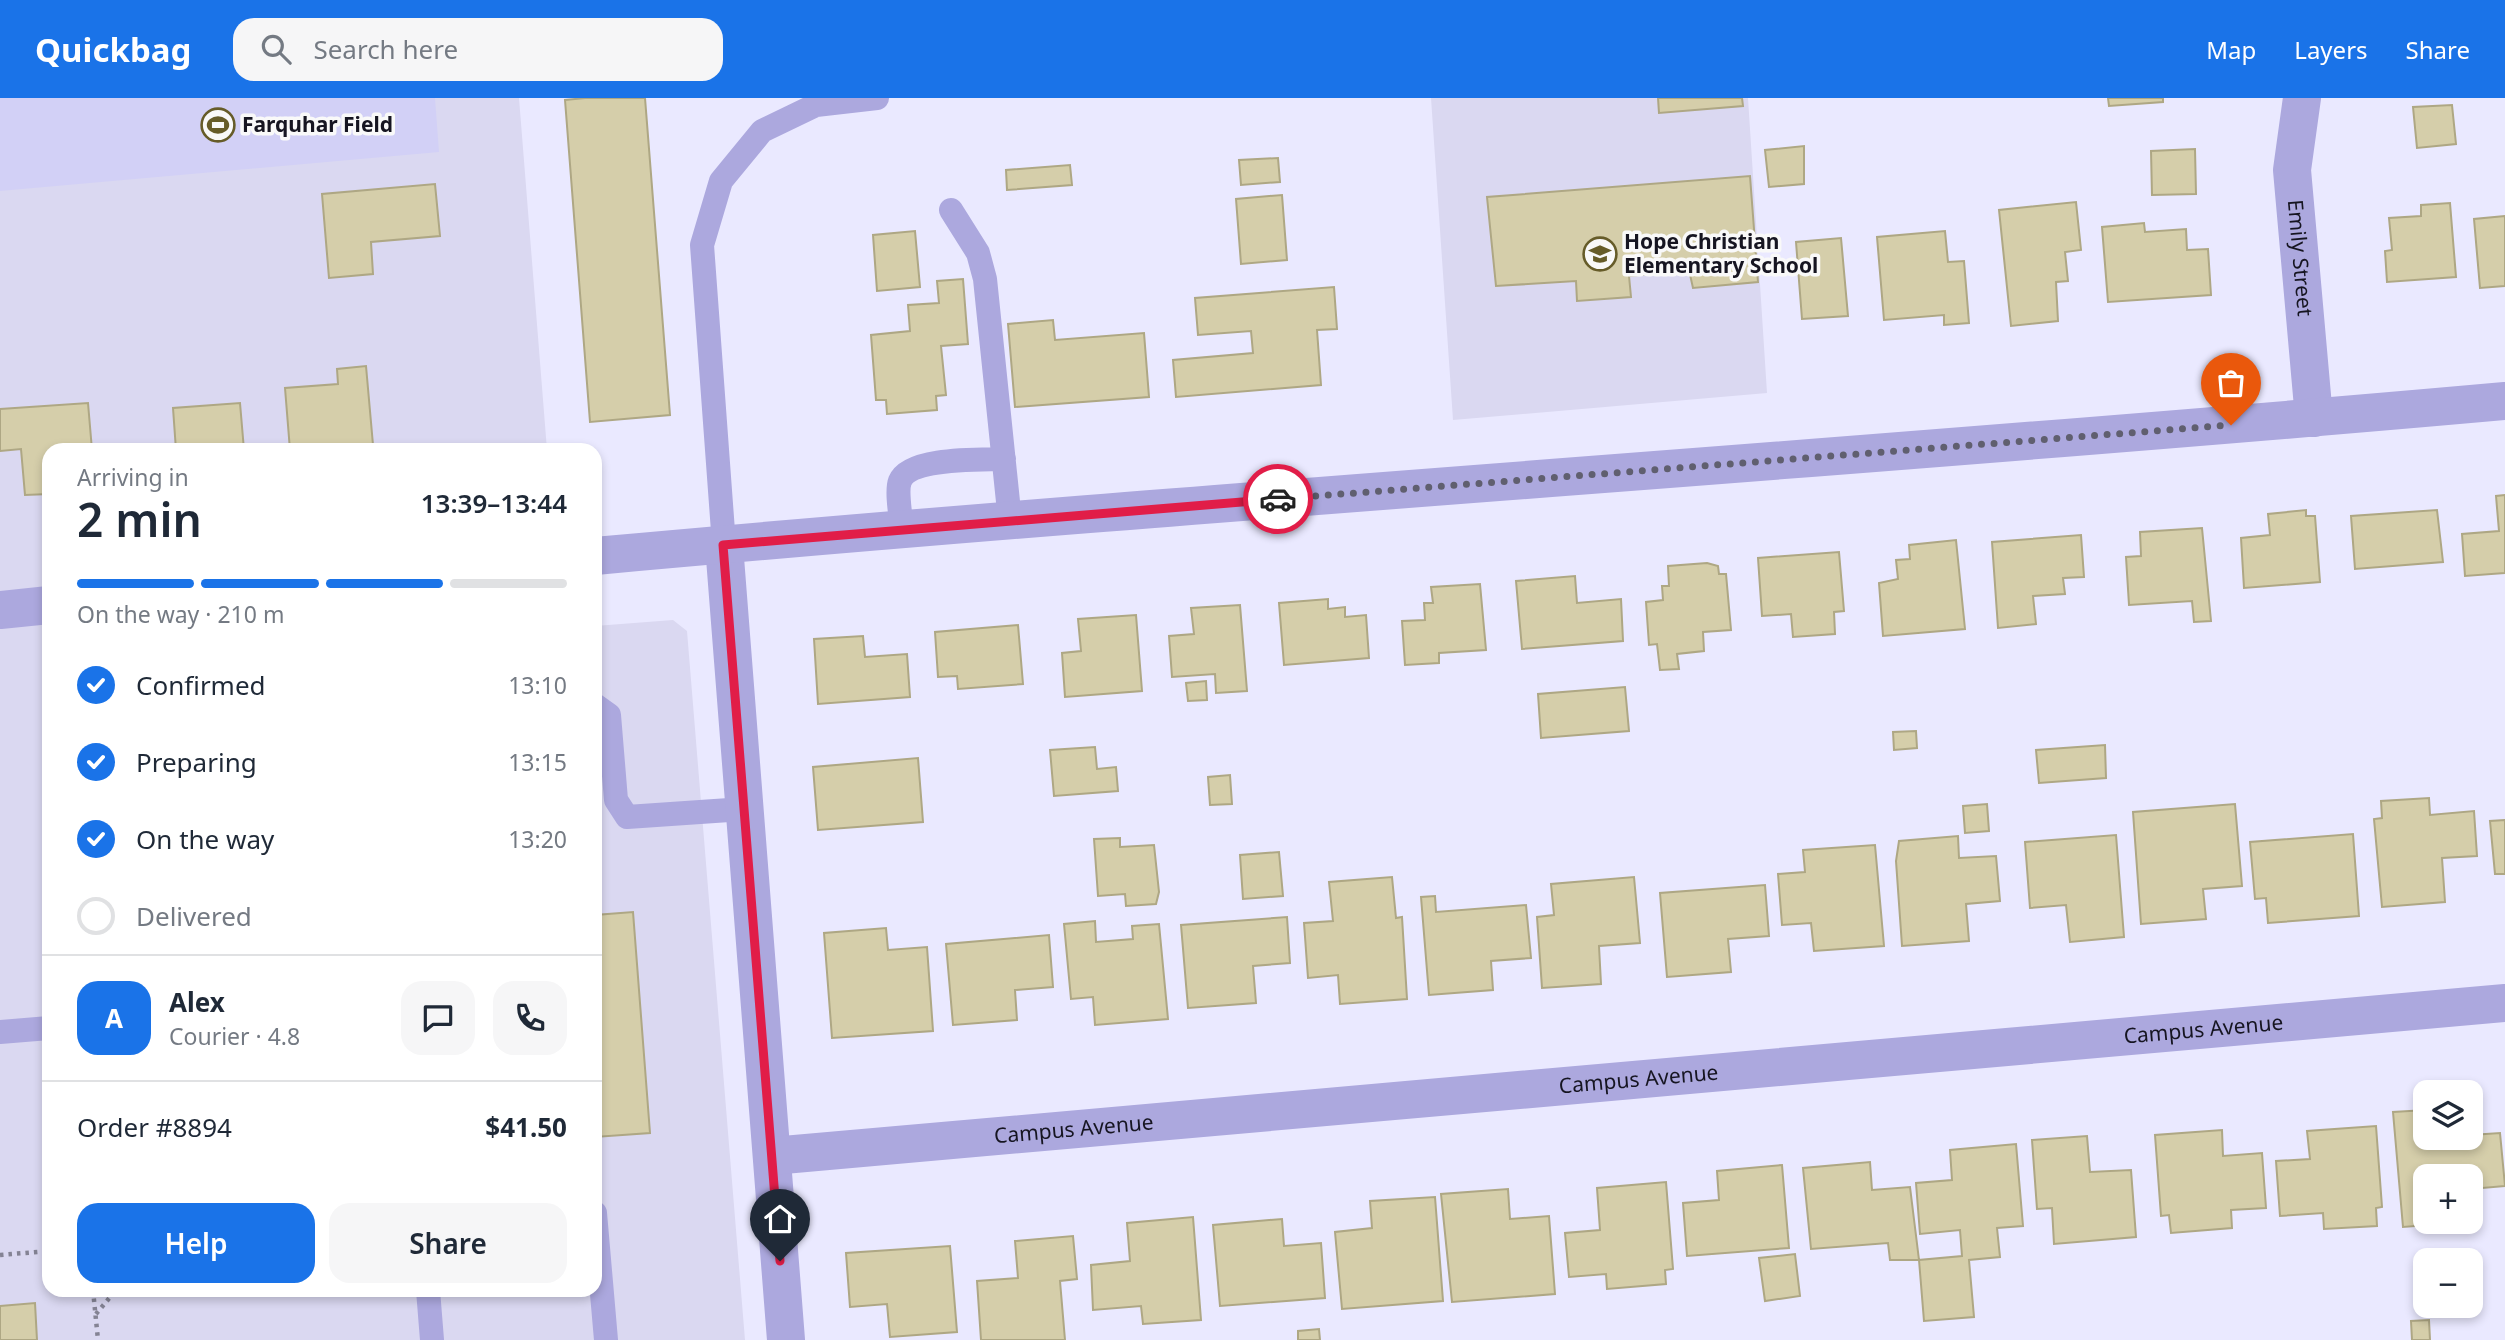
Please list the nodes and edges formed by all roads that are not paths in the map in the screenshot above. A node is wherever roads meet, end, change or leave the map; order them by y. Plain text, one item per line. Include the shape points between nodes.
1 (877, 98) edge
2 (2302, 98) edge
3 (951, 210) dead end
4 (2505, 401) edge
5 (2314, 418) junction
6 (1004, 459) junction
7 (1010, 522) junction
8 (902, 530) junction
9 (723, 545) junction
10 (602, 555) edge
11 (42, 606) edge
12 (0, 610) edge
13 (602, 710) edge
14 (744, 809) junction
15 (2505, 1003) edge
16 (42, 1029) edge
17 (0, 1032) edge
18 (772, 1156) junction
19 (602, 1294) edge
20 (429, 1297) edge
21 (432, 1340) edge
22 (606, 1340) edge
23 (786, 1340) edge

1 - 9 lane via 816,105 762,131 721,181 702,245
2 - 5 street, Emily Street via 2292,170
3 - 6 lane via 978,253 985,279
4 - 5 street
5 - 7 street
6 - 7 lane
6 - 8 lane via 923,464 905,473 899,483
7 - 8 street
8 - 9 street
9 - 10 street
9 - 14 street
11 - 12 street
13 - 14 lane via 609,715 616,800 627,817
14 - 18 street
15 - 18 street, Campus Avenue
16 - 17 lane
18 - 23 street
19 - 22 lane
20 - 21 lane

